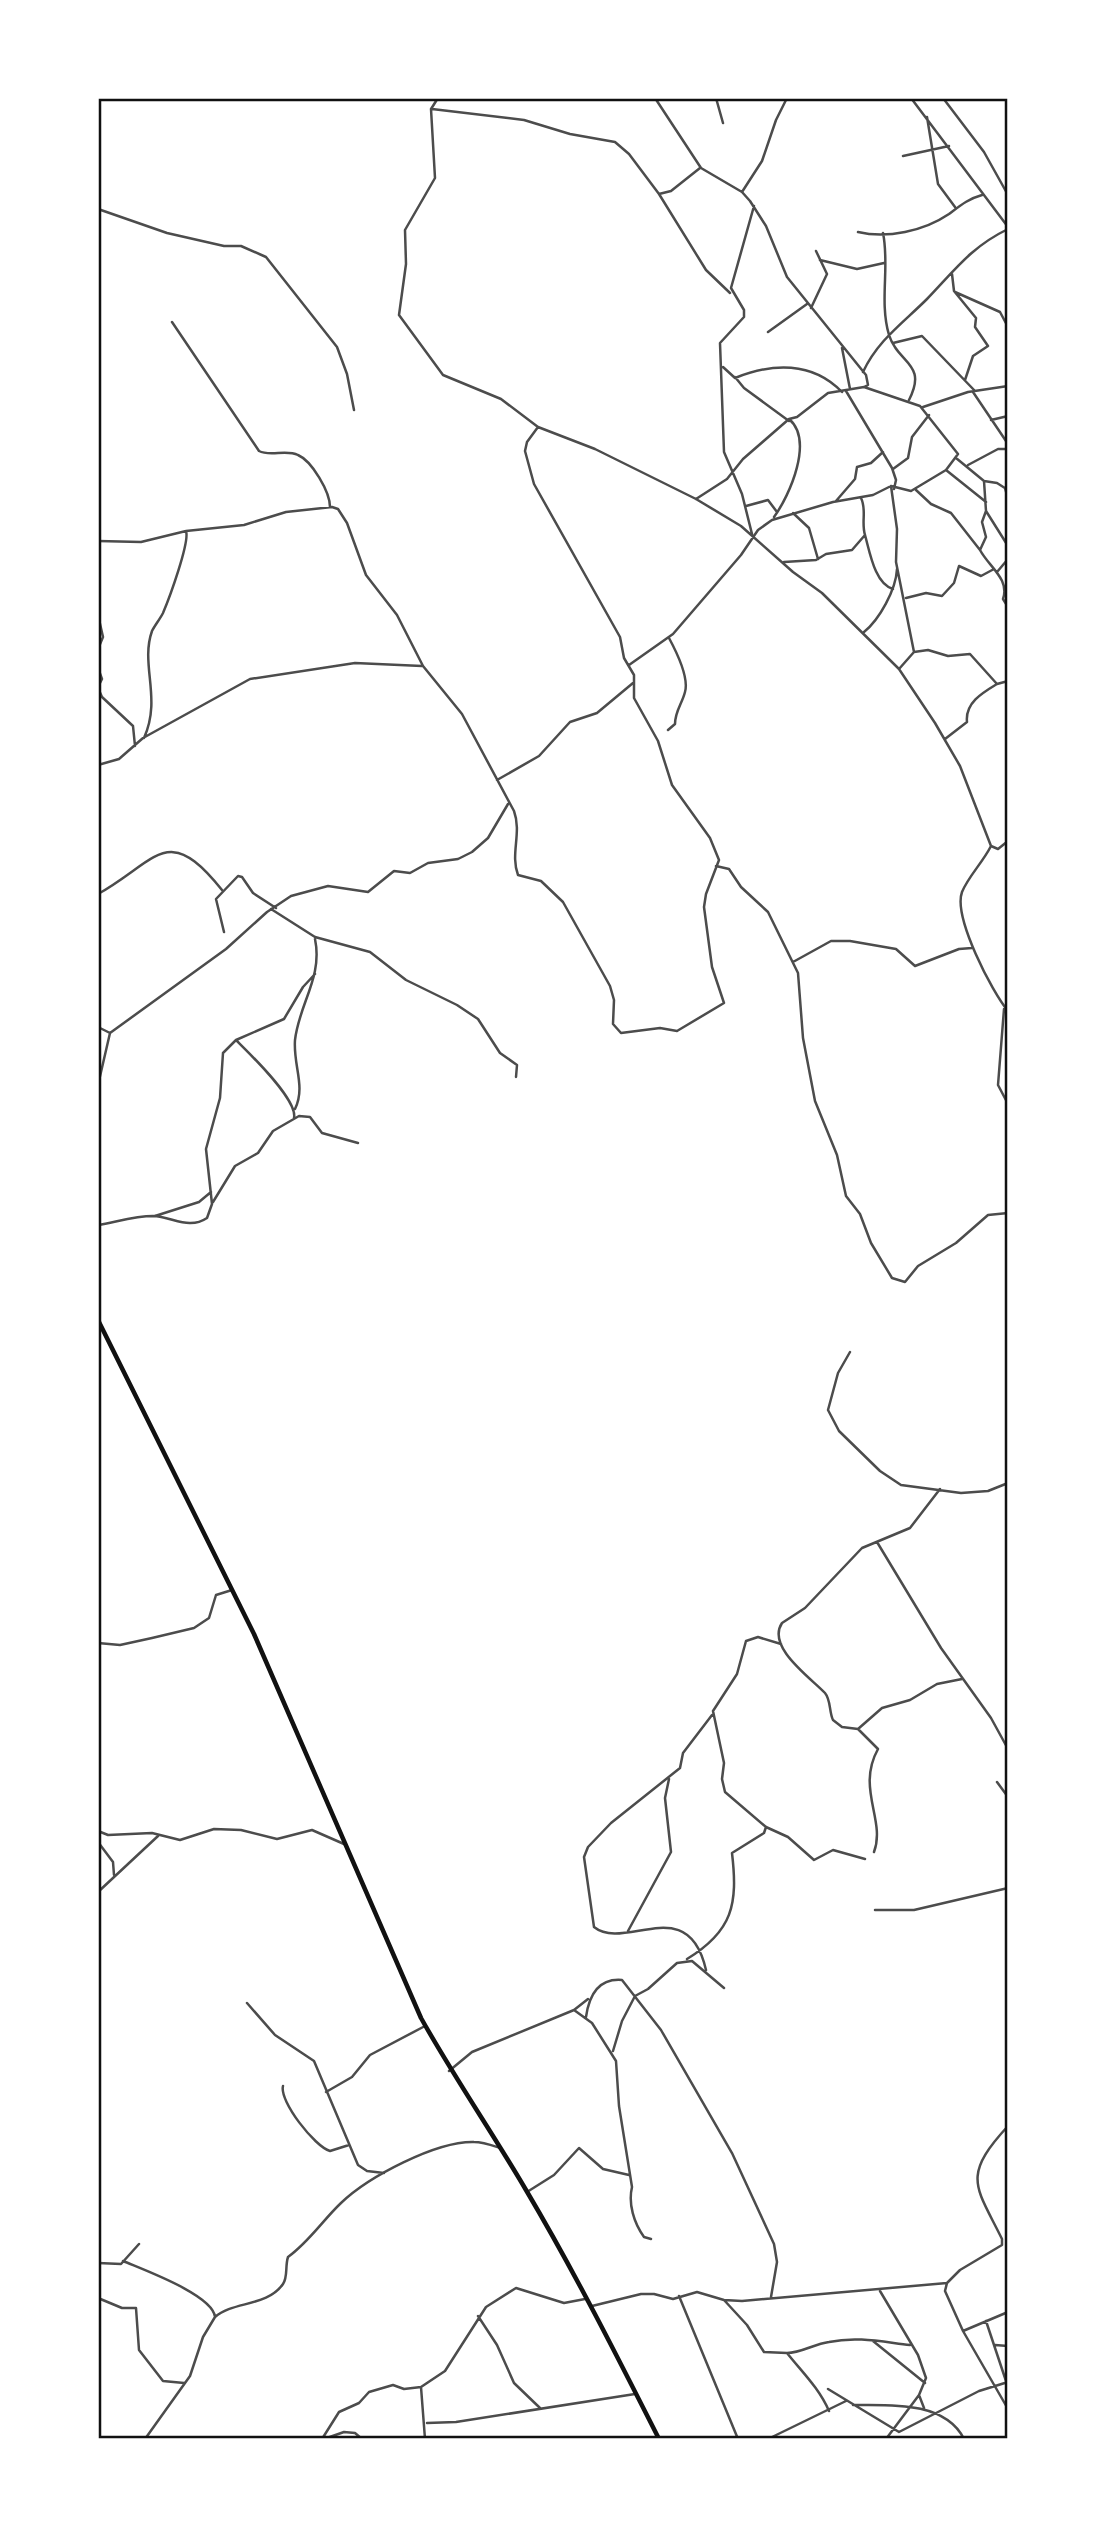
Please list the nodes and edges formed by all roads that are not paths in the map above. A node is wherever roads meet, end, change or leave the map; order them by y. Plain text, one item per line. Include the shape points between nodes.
1 (437, 98) edge
2 (655, 98) edge
3 (716, 98) edge
4 (788, 98) edge
5 (911, 98) edge
6 (943, 98) edge
7 (431, 109) junction
8 (927, 117) junction
9 (723, 122) dead end
10 (949, 146) junction
11 (932, 152) junction
12 (903, 156) dead end
13 (701, 167) junction
14 (742, 192) junction
15 (659, 194) junction
16 (982, 195) junction
17 (1008, 195) edge
18 (754, 206) junction
19 (955, 207) junction
20 (98, 209) edge
21 (1008, 228) edge
22 (858, 232) dead end
23 (883, 233) junction
24 (816, 251) dead end
25 (820, 260) junction
26 (884, 263) junction
27 (952, 274) junction
28 (954, 291) junction
29 (732, 293) junction
30 (807, 304) junction
31 (811, 308) junction
32 (172, 322) dead end
33 (1008, 327) edge
34 (768, 332) dead end
35 (889, 334) junction
36 (894, 344) junction
37 (841, 346) junction
38 (722, 366) junction
39 (863, 372) junction
40 (735, 377) junction
41 (965, 380) junction
42 (1008, 386) edge
43 (864, 387) junction
44 (846, 391) junction
45 (974, 391) junction
46 (909, 400) junction
47 (922, 407) junction
48 (354, 410) dead end
49 (929, 415) junction
50 (1008, 416) edge
51 (789, 420) junction
52 (990, 421) junction
53 (538, 427) junction
54 (1008, 446) edge
55 (883, 452) junction
56 (955, 457) junction
57 (968, 465) junction
58 (893, 469) junction
59 (946, 470) junction
60 (732, 471) junction
61 (984, 481) junction
62 (892, 488) junction
63 (915, 489) junction
64 (1006, 489) edge
65 (861, 497) junction
66 (696, 499) junction
67 (1008, 499) edge
68 (835, 502) junction
69 (986, 502) junction
70 (746, 506) junction
71 (330, 507) junction
72 (986, 511) junction
73 (777, 512) junction
74 (793, 513) junction
75 (772, 520) junction
76 (186, 531) junction
77 (865, 535) junction
78 (753, 536) junction
79 (98, 541) edge
80 (1008, 546) edge
81 (980, 550) junction
82 (818, 559) junction
83 (1008, 559) edge
84 (783, 562) junction
85 (896, 562) junction
86 (997, 572) junction
87 (1008, 576) edge
88 (893, 589) junction
89 (905, 598) junction
90 (1008, 607) edge
91 (98, 615) edge
92 (864, 632) junction
93 (669, 638) junction
94 (98, 649) edge
95 (914, 652) junction
96 (629, 665) junction
97 (423, 666) junction
98 (98, 668) edge
99 (899, 669) junction
100 (633, 682) junction
101 (1007, 682) edge
102 (997, 684) junction
103 (98, 687) edge
104 (668, 730) dead end
105 (143, 738) junction
106 (945, 739) junction
107 (135, 747) junction
108 (98, 765) edge
109 (496, 781) junction
110 (508, 804) junction
111 (1008, 841) edge
112 (991, 846) junction
113 (716, 866) junction
114 (222, 890) junction
115 (98, 894) edge
116 (273, 909) junction
117 (224, 932) dead end
118 (315, 937) junction
119 (972, 948) junction
120 (793, 962) junction
121 (315, 974) junction
122 (1004, 1006) junction
123 (1008, 1011) edge
124 (98, 1027) edge
125 (110, 1033) junction
126 (236, 1040) junction
127 (516, 1077) dead end
128 (98, 1085) edge
129 (1008, 1104) edge
130 (295, 1109) junction
131 (294, 1118) junction
132 (358, 1143) dead end
133 (211, 1192) junction
134 (212, 1204) junction
135 (1008, 1213) edge
136 (155, 1216) junction
137 (98, 1225) edge
138 (98, 1320) edge
139 (850, 1352) dead end
140 (1008, 1483) edge
141 (940, 1489) junction
142 (877, 1542) junction
143 (233, 1590) junction
144 (98, 1643) edge
145 (781, 1644) junction
146 (962, 1679) junction
147 (712, 1715) junction
148 (858, 1729) junction
149 (1008, 1749) edge
150 (669, 1779) junction
151 (997, 1782) dead end
152 (1008, 1797) edge
153 (766, 1827) junction
154 (98, 1830) edge
155 (158, 1836) junction
156 (98, 1842) edge
157 (344, 1844) junction
158 (874, 1852) dead end
159 (865, 1859) dead end
160 (114, 1878) junction
161 (1008, 1888) edge
162 (98, 1892) edge
163 (875, 1910) dead end
164 (628, 1931) junction
165 (701, 1951) junction
166 (687, 1959) junction
167 (706, 1970) junction
168 (724, 1988) dead end
169 (635, 1996) junction
170 (590, 1997) junction
171 (247, 2003) dead end
172 (574, 2010) junction
173 (586, 2017) junction
174 (425, 2026) junction
175 (612, 2051) junction
176 (449, 2071) junction
177 (283, 2086) dead end
178 (326, 2092) junction
179 (1008, 2126) edge
180 (349, 2145) junction
181 (500, 2148) junction
182 (387, 2172) junction
183 (629, 2175) junction
184 (527, 2192) junction
185 (651, 2239) dead end
186 (139, 2244) dead end
187 (123, 2261) junction
188 (98, 2263) edge
189 (947, 2283) junction
190 (880, 2291) junction
191 (678, 2296) junction
192 (771, 2297) junction
193 (98, 2298) edge
194 (585, 2299) junction
195 (724, 2300) junction
196 (589, 2307) junction
197 (1008, 2312) edge
198 (478, 2316) junction
199 (215, 2317) junction
200 (986, 2321) junction
201 (963, 2330) junction
202 (870, 2340) junction
203 (912, 2345) junction
204 (995, 2345) junction
205 (1008, 2346) edge
206 (787, 2353) junction
207 (1007, 2382) edge
208 (185, 2383) junction
209 (925, 2383) junction
210 (421, 2387) junction
211 (997, 2387) junction
212 (828, 2389) dead end
213 (635, 2394) junction
214 (919, 2395) junction
215 (846, 2401) junction
216 (853, 2405) junction
217 (911, 2407) junction
218 (540, 2408) junction
219 (1008, 2409) edge
220 (829, 2410) junction
221 (925, 2410) junction
222 (931, 2414) junction
223 (426, 2423) junction
224 (894, 2431) junction
225 (145, 2439) edge
226 (323, 2439) edge
227 (362, 2439) edge
228 (425, 2439) edge
229 (659, 2439) edge
230 (738, 2439) edge
231 (768, 2439) edge
232 (886, 2439) edge
233 (964, 2439) edge

1 - 7 street
2 - 13 street
3 - 9 street
4 - 14 street via 762,161
5 - 8 street
6 - 17 street via 984,152
7 - 15 street via 524,120 615,142
7 - 53 street via 435,178 405,230 399,315 443,375 501,399
8 - 10 street
8 - 11 street
10 - 11 street
10 - 16 street
11 - 12 street
11 - 19 street via 939,187
13 - 14 street
13 - 15 street via 671,191
14 - 18 street
15 - 29 street via 706,270
16 - 19 street
16 - 21 street
18 - 29 street
18 - 30 street via 783,270
19 - 23 street via 914,229
20 - 48 street via 167,233 242,246 265,257 337,347 348,374
21 - 27 street via 979,244
22 - 23 street
23 - 26 street
24 - 25 street
25 - 26 street via 856,269
25 - 31 street via 827,274
26 - 35 street
27 - 28 street
27 - 35 street
28 - 33 street via 1000,312
28 - 41 street via 976,318 975,327 988,346 973,356
29 - 38 street via 744,314 721,339
30 - 31 street
30 - 34 street
31 - 37 street
32 - 71 street via 259,451 294,453 302,458 326,491
35 - 36 street
35 - 39 street
36 - 41 street via 922,336
36 - 46 street via 913,367 914,391
37 - 39 street
37 - 44 street
38 - 40 street
38 - 60 street via 724,452
39 - 43 street
40 - 44 street via 759,368 793,368 822,375
40 - 51 street
41 - 45 street
42 - 45 street
43 - 44 street
43 - 46 street
44 - 51 street via 824,395
44 - 55 street
45 - 47 street
45 - 52 street
46 - 47 street
47 - 49 street
49 - 56 street via 956,449
49 - 58 street via 912,437 908,458
50 - 52 street
51 - 60 street
51 - 73 street via 798,429 799,468
52 - 54 street
53 - 66 street via 595,449
53 - 96 street via 525,452 534,484 620,637
54 - 57 street
55 - 58 street
55 - 68 street via 871,464 858,466 856,479
56 - 57 street
56 - 59 street
57 - 61 street
58 - 62 street via 897,480
59 - 63 street
59 - 69 street
60 - 66 street
60 - 70 street
61 - 64 street
61 - 69 street
62 - 63 street
62 - 65 street
62 - 85 street
63 - 81 street via 931,504 951,513
64 - 67 street
65 - 68 street
65 - 77 street
66 - 78 street
68 - 74 street
69 - 72 street
70 - 73 street via 768,500
70 - 78 street
71 - 76 street via 286,512 233,527
71 - 97 street via 344,517 366,575 397,615
72 - 80 street
72 - 81 street via 982,520 986,539
73 - 75 street
74 - 75 street
74 - 82 street via 810,528
75 - 78 street
76 - 79 street via 141,542
76 - 105 street via 188,542 172,592 152,629 153,704
77 - 82 street via 855,549
77 - 88 street via 877,576
78 - 84 street
78 - 93 street
81 - 86 street
82 - 84 street
83 - 86 street
84 - 92 street
85 - 88 street
85 - 89 street
86 - 87 street
86 - 89 street via 981,576 957,567 954,583 942,596 926,593
86 - 90 street
88 - 92 street via 876,621
89 - 95 street
91 - 94 street via 103,637
92 - 99 street
93 - 96 street
93 - 104 street via 685,672 686,688 675,712 675,724
95 - 99 street
95 - 102 street via 970,654
96 - 100 street
97 - 105 street via 355,663 250,679
97 - 109 street via 463,714
98 - 103 street via 102,678
99 - 106 street
100 - 109 street via 597,713 570,722 539,757
100 - 113 street via 634,698 658,741 672,785 718,855
101 - 102 street
102 - 106 street via 980,694 967,710 967,722
103 - 107 street via 100,695 133,726
105 - 107 street
106 - 112 street
107 - 108 street via 113,762
109 - 110 street
110 - 113 street via 517,822 518,875 541,881 567,908 610,986 613,1024 621,1033 660,1028 677,1031 724,1003 712,967 704,901
110 - 116 street via 488,838 464,856 428,863 410,873 394,871 368,892 324,886 294,895
111 - 112 street via 998,849
112 - 119 street via 961,896
113 - 120 street via 729,869 768,912
114 - 115 street via 188,856 172,850
114 - 116 street via 241,876
114 - 117 street via 215,902
116 - 118 street
116 - 125 street
118 - 121 street
118 - 127 street via 370,952 407,980 474,1015 500,1053 517,1065
119 - 120 street via 959,948 915,966 889,947 831,941
119 - 122 street
120 - 135 street via 818,1110 837,1155 846,1196 892,1278 905,1282 918,1266 956,1243 988,1215
121 - 126 street via 284,1019
121 - 130 street via 296,1035 294,1064 301,1088
122 - 123 street
122 - 129 street via 998,1085
124 - 125 street
125 - 128 street
126 - 130 street
126 - 133 street via 223,1053 220,1098 206,1149
130 - 131 street
131 - 132 street via 306,1115 322,1133
131 - 134 street via 271,1133 257,1153 237,1164
133 - 134 street
133 - 136 street via 199,1202
134 - 136 street via 207,1218 198,1223
136 - 137 street
138 - 143 highway
139 - 141 street via 828,1406 839,1431 893,1482 908,1488
140 - 141 street via 979,1493
141 - 142 street via 910,1528
142 - 145 street via 862,1548 805,1608 782,1623 778,1633
142 - 146 street
143 - 144 street via 219,1593 209,1618 194,1628 120,1645
143 - 157 highway
145 - 147 street via 758,1637 747,1641 737,1674
145 - 148 street via 808,1680 827,1695 833,1720 849,1730
146 - 148 street via 882,1707
146 - 149 street
147 - 150 street
147 - 153 street via 724,1763 725,1792
148 - 158 street via 878,1749 869,1769
150 - 164 street via 665,1798 670,1852
150 - 164 street via 611,1822 584,1857 594,1927
151 - 152 street
153 - 159 street via 781,1832 814,1860 833,1850
153 - 165 street via 764,1833 732,1853 736,1873 729,1917
154 - 155 street via 108,1835 139,1832
155 - 157 street via 180,1840 205,1831 236,1829 277,1839 312,1830
155 - 160 street
156 - 160 street via 113,1862
157 - 174 highway
160 - 162 street
161 - 163 street via 914,1910
164 - 165 street via 673,1929
165 - 166 street
165 - 167 street
166 - 167 street
166 - 169 street
167 - 168 street
169 - 170 street via 627,1983 618,1979 600,1985
169 - 175 street
169 - 192 street via 681,2063 732,2153 774,2245
170 - 172 street
170 - 173 street
171 - 178 street via 275,2035 312,2059
172 - 173 street
172 - 176 street via 472,2052
173 - 175 street
174 - 176 highway
174 - 178 street via 370,2055 352,2077
175 - 183 street
176 - 181 highway
177 - 180 street via 283,2098 318,2145 330,2151
178 - 180 street
179 - 189 street via 982,2161 977,2183 1002,2245
180 - 182 street via 362,2169
181 - 182 street via 477,2141 453,2144
181 - 184 highway
182 - 199 street via 342,2202 288,2258 285,2282 277,2290
183 - 184 street via 603,2169 579,2148 554,2175
183 - 185 street via 632,2210 641,2234
184 - 194 highway
186 - 187 street
187 - 188 street via 118,2265
187 - 199 street via 198,2296
189 - 190 street
189 - 201 street via 947,2299
190 - 192 street
190 - 203 street
191 - 195 street via 697,2292
191 - 196 street via 641,2294
191 - 230 street
192 - 195 street
193 - 208 street via 122,2308 136,2308 140,2352 163,2381
194 - 196 highway
194 - 198 street via 564,2303 516,2288
195 - 206 street via 764,2352
196 - 213 highway
197 - 200 street
198 - 210 street via 445,2371
198 - 218 street via 514,2383
199 - 208 street
200 - 201 street
200 - 204 street
201 - 211 street
202 - 203 street
202 - 206 street via 830,2342
202 - 209 street
203 - 209 street
204 - 205 street
204 - 207 street
206 - 220 street via 816,2386
207 - 211 street
208 - 225 street
209 - 214 street
210 - 223 street
210 - 226 street via 393,2385 369,2392 359,2403 339,2412
211 - 219 street
211 - 222 street
212 - 215 street
213 - 218 street
213 - 229 highway
214 - 217 street
214 - 221 street
215 - 216 street
215 - 220 street
216 - 217 street
216 - 224 street
217 - 221 street
217 - 224 street
218 - 223 street
220 - 231 street
221 - 222 street
222 - 224 street via 904,2432
222 - 233 street via 951,2421
223 - 228 street
224 - 232 street
226 - 227 street via 344,2432

